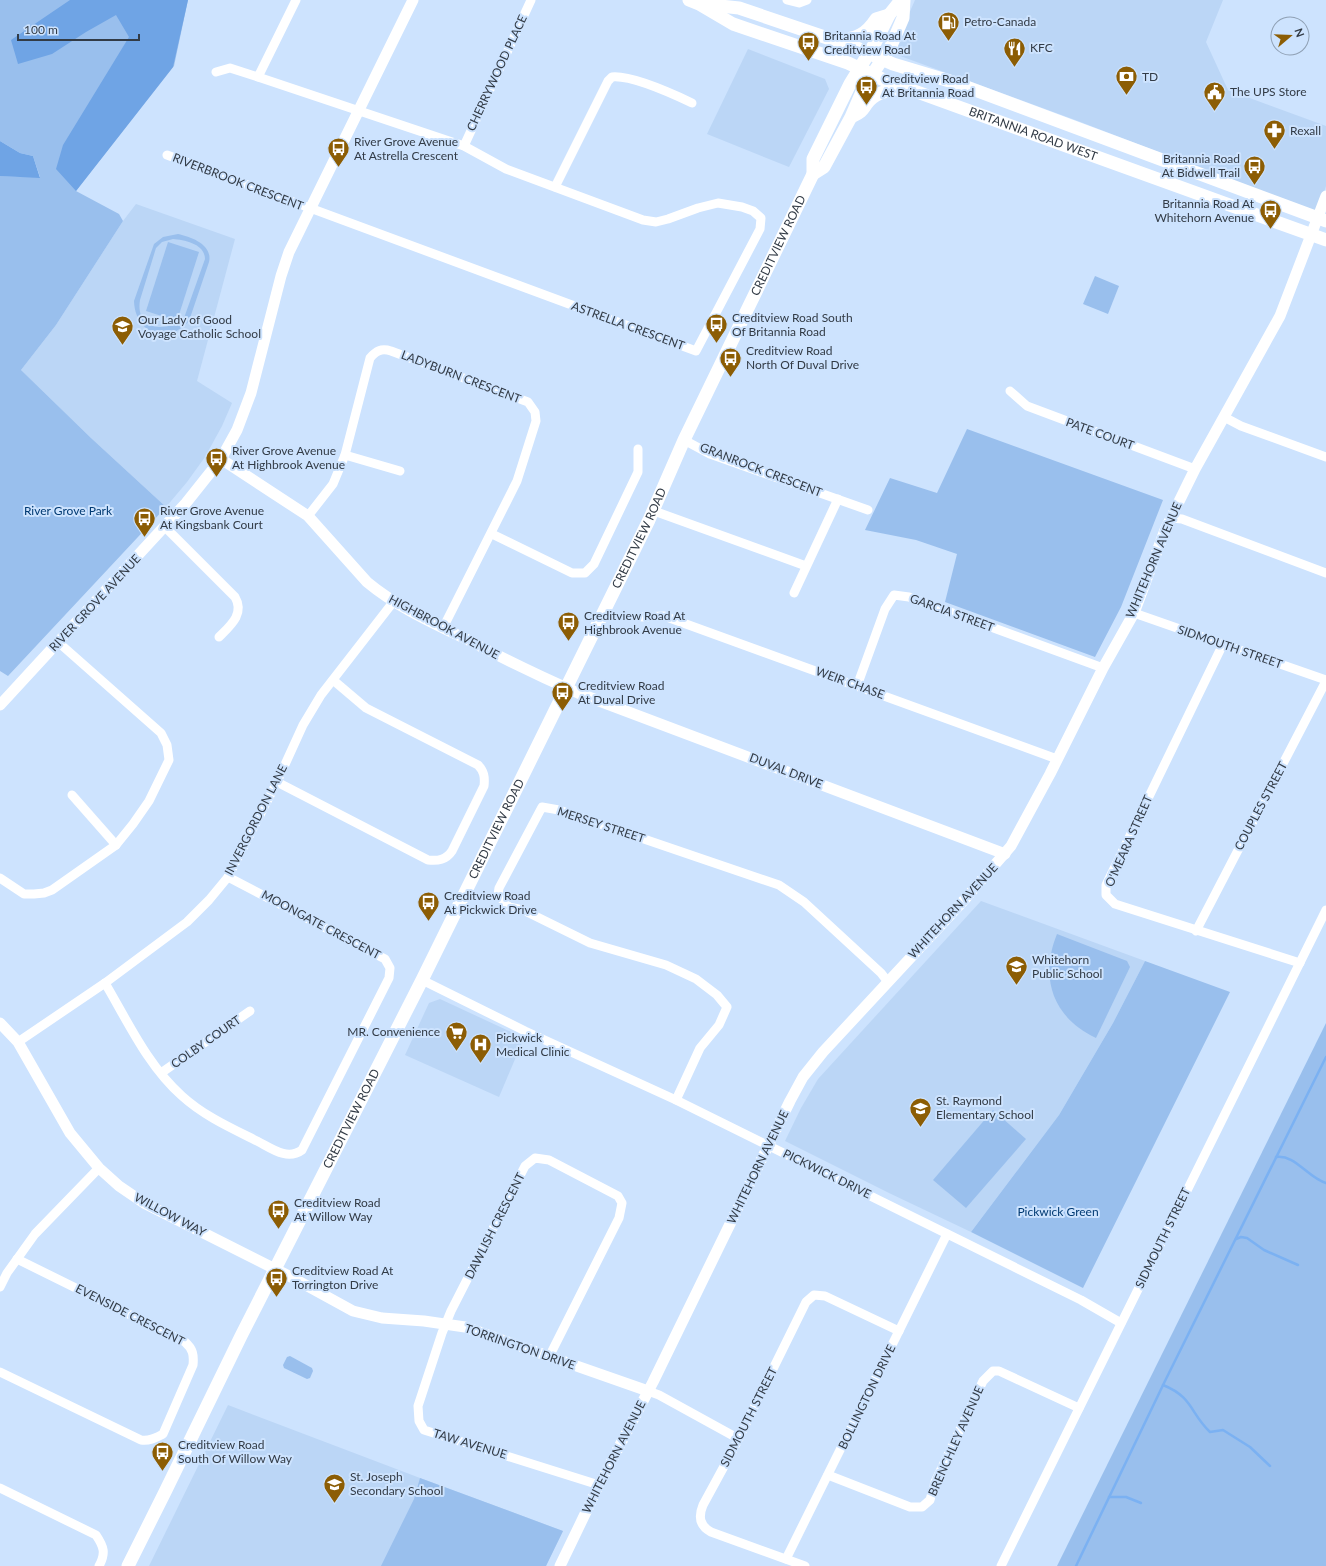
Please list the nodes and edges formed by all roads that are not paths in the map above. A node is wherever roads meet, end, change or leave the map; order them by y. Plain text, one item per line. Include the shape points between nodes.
1 (296, 0) edge
2 (413, 0) edge
3 (531, 0) edge
4 (787, 0) edge
5 (807, 0) edge
6 (903, 0) edge
7 (694, 2) edge
8 (889, 15) junction
9 (835, 40) junction
10 (869, 53) junction
11 (882, 59) junction
12 (860, 68) junction
13 (216, 72) dead end
14 (872, 74) junction
15 (258, 77) junction
16 (911, 89) junction
17 (692, 103) dead end
18 (359, 110) junction
19 (851, 117) junction
20 (464, 146) junction
21 (167, 156) dead end
22 (813, 174) junction
23 (555, 188) junction
24 (1326, 196) edge
25 (309, 209) junction
26 (1322, 219) edge
27 (1311, 235) junction
28 (1326, 240) edge
29 (1010, 391) dead end
30 (1224, 418) junction
31 (684, 440) junction
32 (638, 449) dead end
33 (345, 455) junction
34 (1326, 456) edge
35 (221, 459) junction
36 (1194, 469) junction
37 (400, 471) dead end
38 (838, 499) junction
39 (868, 510) dead end
40 (654, 511) junction
41 (308, 516) junction
42 (1171, 518) junction
43 (164, 527) junction
44 (492, 534) junction
45 (806, 566) junction
46 (1326, 574) edge
47 (794, 593) dead end
48 (394, 601) junction
49 (1134, 613) junction
50 (642, 617) dead end
51 (443, 628) junction
52 (219, 637) dead end
53 (58, 642) junction
54 (1223, 644) junction
55 (1103, 668) junction
56 (333, 680) junction
57 (1326, 681) edge
58 (857, 686) junction
59 (566, 688) junction
60 (0, 705) edge
61 (1057, 758) junction
62 (277, 782) junction
63 (72, 794) dead end
64 (116, 845) junction
65 (1005, 854) junction
66 (228, 877) junction
67 (0, 878) edge
68 (1326, 910) edge
69 (1196, 930) junction
70 (1300, 963) junction
71 (422, 980) junction
72 (888, 982) junction
73 (105, 983) junction
74 (250, 1011) dead end
75 (0, 1022) edge
76 (18, 1042) junction
77 (161, 1073) junction
78 (676, 1100) junction
79 (768, 1145) junction
80 (99, 1168) junction
81 (947, 1234) junction
82 (17, 1259) junction
83 (274, 1269) junction
84 (0, 1287) edge
85 (1122, 1322) junction
86 (446, 1325) junction
87 (899, 1331) junction
88 (549, 1357) junction
89 (0, 1372) edge
90 (648, 1391) junction
91 (1079, 1408) junction
92 (739, 1439) junction
93 (828, 1475) junction
94 (599, 1485) junction
95 (0, 1488) edge
96 (786, 1559) junction
97 (99, 1566) edge
98 (128, 1566) edge
99 (560, 1566) edge
100 (805, 1566) edge
101 (1001, 1566) edge

1 - 15 street
2 - 18 street, RIVER GROVE AVENUE
3 - 20 street, CHERRYWOOD PLACE
4 - 5 street via 799,3
6 - 8 main road, CREDITVIEW ROAD
6 - 11 main road, CREDITVIEW ROAD via 903,18 891,46
7 - 9 main road, BRITANNIA ROAD WEST via 739,8
7 - 12 main road, BRITANNIA ROAD WEST via 733,24
8 - 9 main road via 876,19 870,28 859,36
8 - 10 main road, CREDITVIEW ROAD
9 - 10 main road, BRITANNIA ROAD WEST
10 - 11 main road, BRITANNIA ROAD WEST
10 - 12 main road, CREDITVIEW ROAD
11 - 14 main road, CREDITVIEW ROAD
11 - 26 main road, BRITANNIA ROAD WEST via 956,83
12 - 14 main road, BRITANNIA ROAD WEST
12 - 22 main road, CREDITVIEW ROAD via 813,159
13 - 15 street via 230,68
14 - 16 main road, BRITANNIA ROAD WEST
14 - 19 main road, CREDITVIEW ROAD
15 - 18 street
16 - 19 main road via 895,89 880,94 870,101 862,112
16 - 27 main road, BRITANNIA ROAD WEST
17 - 23 street via 626,78 612,77
18 - 20 street, ASTRELLA CRESCENT
18 - 25 street, RIVER GROVE AVENUE
19 - 22 main road, CREDITVIEW ROAD via 824,167
20 - 23 street, ASTRELLA CRESCENT via 506,169
21 - 25 street, RIVERBROOK CRESCENT
22 - 31 main road, CREDITVIEW ROAD
23 - 25 street, ASTRELLA CRESCENT via 643,220 656,222 718,203 742,206 761,218 760,229 696,351
24 - 26 street, WHITEHORN AVENUE
25 - 35 street, RIVER GROVE AVENUE via 285,263 250,393 237,430
26 - 27 street, WHITEHORN AVENUE
27 - 28 main road, BRITANNIA ROAD WEST
27 - 30 street, WHITEHORN AVENUE via 1280,316
29 - 36 street, PATE COURT via 1027,406
30 - 34 street
30 - 36 street, WHITEHORN AVENUE
31 - 38 street, GRANROCK CRESCENT via 710,454
31 - 40 main road, CREDITVIEW ROAD
32 - 44 street via 638,472 594,564 585,573 572,573
33 - 37 street
33 - 41 street, LADYBURN CRESCENT via 333,484
33 - 44 street, LADYBURN CRESCENT via 370,358 384,349 522,399 532,407 536,421 517,481
35 - 41 street, HIGHBROOK AVENUE
35 - 43 street, RIVER GROVE AVENUE
36 - 42 street, WHITEHORN AVENUE
38 - 39 street, GRANROCK CRESCENT
38 - 45 street, GRANROCK CRESCENT
40 - 45 street
40 - 59 main road, CREDITVIEW ROAD
41 - 48 street, HIGHBROOK AVENUE via 367,582
42 - 46 street via 1182,519
42 - 49 street, WHITEHORN AVENUE
43 - 52 street via 235,597 239,613
43 - 53 street, RIVER GROVE AVENUE
44 - 51 street, LADYBURN CRESCENT
45 - 47 street, GRANROCK CRESCENT
48 - 51 street, HIGHBROOK AVENUE
48 - 56 street, INVERGORDON LANE
49 - 54 street, SIDMOUTH STREET
49 - 55 street, WHITEHORN AVENUE
50 - 58 street, WEIR CHASE via 664,616
51 - 59 street, HIGHBROOK AVENUE
53 - 60 street, RIVER GROVE AVENUE
53 - 64 street via 161,734 168,745 168,760 149,801
54 - 57 street, SIDMOUTH STREET
54 - 69 street, O'MEARA STREET via 1106,885 1106,895 1115,904
55 - 58 street, GARCIA STREET via 909,597 894,595 885,609
55 - 61 street, WHITEHORN AVENUE
56 - 62 street, INVERGORDON LANE via 303,725
56 - 62 street via 366,708 482,769 484,786 452,851 443,859 428,860
57 - 69 street, COUPLES STREET
58 - 61 street, WEIR CHASE
59 - 65 street, DUVAL DRIVE
59 - 71 main road, CREDITVIEW ROAD
61 - 65 street, WHITEHORN AVENUE
62 - 66 street, INVERGORDON LANE
63 - 64 street
64 - 67 street via 44,893 24,894
65 - 72 street, WHITEHORN AVENUE
66 - 73 street, INVERGORDON LANE via 187,922
66 - 77 street, MOONGATE CRESCENT via 385,959 390,968 389,978 307,1142 296,1154 283,1154 210,1117 181,1096
68 - 70 street, SIDMOUTH STREET
69 - 70 street, O'MEARA STREET
70 - 85 street, SIDMOUTH STREET
71 - 78 street, PICKWICK DRIVE via 525,1031
71 - 83 main road, CREDITVIEW ROAD
72 - 78 street, MERSEY STREET via 804,902 779,885 559,810 542,807 499,888 498,895 509,907 523,910 590,943 666,965 696,979 717,995 727,1007 719,1025 700,1048
72 - 79 street, WHITEHORN AVENUE via 803,1077
73 - 76 street, INVERGORDON LANE
73 - 77 street, MOONGATE CRESCENT via 144,1050
74 - 77 street, COLBY COURT
75 - 76 street, WILLOW WAY
76 - 80 street, WILLOW WAY via 70,1133
78 - 79 street, PICKWICK DRIVE
79 - 81 street, PICKWICK DRIVE
79 - 90 street, WHITEHORN AVENUE
80 - 82 street via 35,1234
80 - 83 street, WILLOW WAY via 144,1203
81 - 85 street, PICKWICK DRIVE
81 - 87 street, BOLLINGTON DRIVE
82 - 84 street
82 - 89 street, EVENSIDE CRESCENT via 185,1342 194,1353 194,1365 163,1434 153,1440 141,1440
83 - 86 street, TORRINGTON DRIVE via 353,1311 382,1318
83 - 98 main road, CREDITVIEW ROAD
85 - 91 street, SIDMOUTH STREET
86 - 88 street, TORRINGTON DRIVE via 465,1327
86 - 88 street, DAWLISH CRESCENT via 525,1166 535,1158 549,1160 618,1196 622,1203 619,1218
86 - 94 street, TAW AVENUE via 418,1406 419,1421 424,1430
87 - 92 street, SIDMOUTH STREET via 825,1296 814,1295 806,1302
87 - 93 street, BOLLINGTON DRIVE
88 - 90 street, TORRINGTON DRIVE
90 - 92 street, TORRINGTON DRIVE
90 - 94 street, WHITEHORN AVENUE
91 - 93 street, BRENCHLEY AVENUE via 999,1371 993,1371 983,1381 930,1500 922,1507 910,1507
91 - 101 street, SIDMOUTH STREET
92 - 96 street, SIDMOUTH STREET via 703,1505 700,1513 701,1522 705,1529 711,1532
93 - 96 street, BOLLINGTON DRIVE
94 - 99 street, WHITEHORN AVENUE
95 - 97 street via 96,1536 103,1546 103,1558
96 - 100 street, SIDMOUTH STREET

